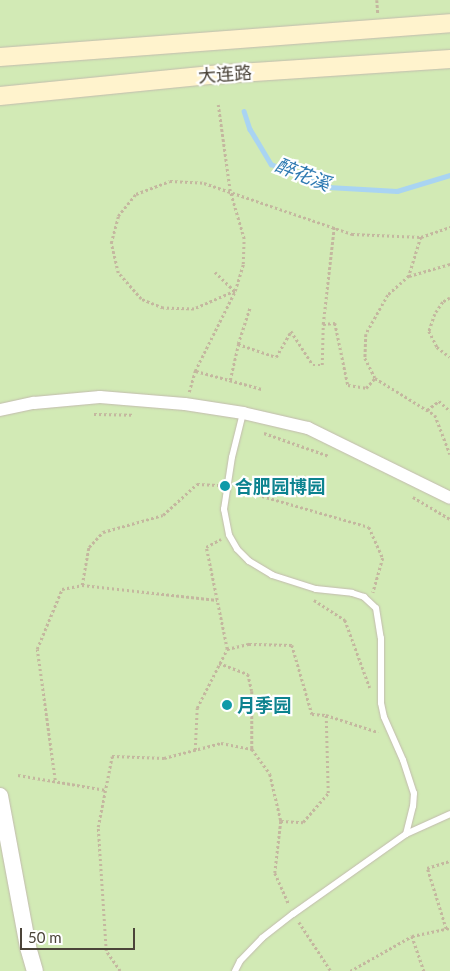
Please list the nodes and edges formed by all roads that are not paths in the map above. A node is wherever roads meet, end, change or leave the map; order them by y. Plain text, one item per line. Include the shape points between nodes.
1 (450, 23) edge
2 (0, 57) edge
3 (450, 59) edge
4 (0, 96) edge
5 (0, 410) edge
6 (243, 413) junction
7 (450, 498) edge
8 (0, 796) edge
9 (450, 814) edge
10 (406, 834) junction
11 (35, 971) edge
12 (235, 971) edge

1 - 2 main road, 大连路
3 - 4 main road, 大连路 via 209,75
5 - 6 street via 34,403 100,398 185,404
6 - 7 street via 308,428
6 - 10 lane via 224,509 229,535 249,561 272,575 302,585 352,593 376,608 384,718 414,793
8 - 11 street
9 - 10 lane
10 - 12 lane via 262,938

